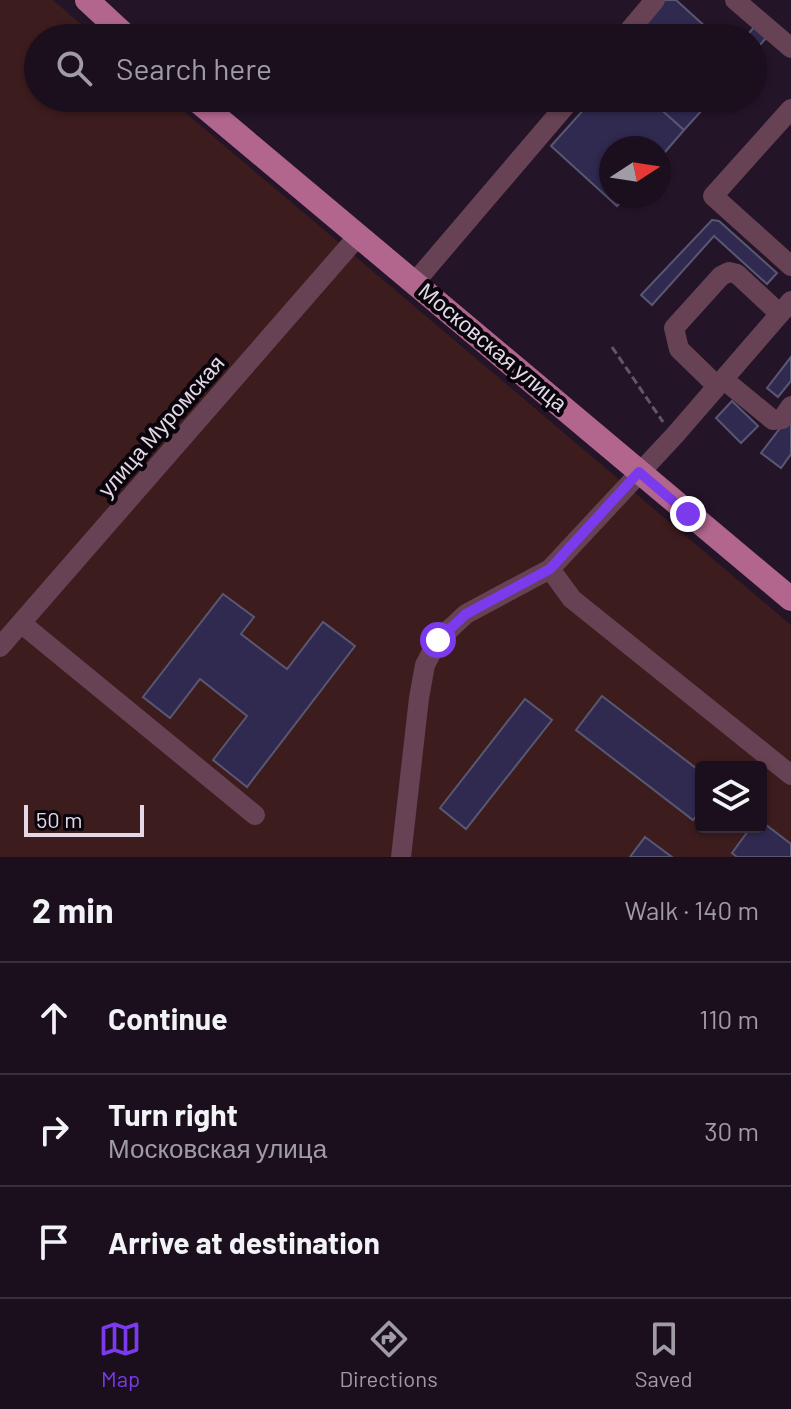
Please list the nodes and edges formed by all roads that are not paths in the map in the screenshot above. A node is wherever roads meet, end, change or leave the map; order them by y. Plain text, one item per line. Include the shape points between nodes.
1 (87, 0) edge
2 (655, 0) edge
3 (735, 0) edge
4 (113, 24) edge
5 (635, 24) edge
6 (763, 24) edge
7 (767, 27) edge
8 (791, 48) edge
9 (791, 109) edge
10 (211, 112) edge
11 (560, 112) edge
12 (359, 235) junction
13 (791, 266) edge
14 (415, 282) junction
15 (785, 307) edge
16 (720, 382) junction
17 (791, 406) edge
18 (639, 472) junction
19 (550, 569) junction
20 (791, 599) edge
21 (21, 623) junction
22 (0, 647) edge
23 (791, 775) edge
24 (255, 815) dead end
25 (401, 857) edge

1 - 4 main road
2 - 5 street
3 - 6 street
7 - 8 street
9 - 13 street via 713,196
10 - 12 main road, Московская улица
11 - 14 street
12 - 14 main road, Московская улица
12 - 21 street, улица Муромская
14 - 18 main road, Московская улица
15 - 16 street
15 - 16 street via 729,272 674,328 679,349
16 - 17 street via 773,420 782,419
16 - 18 street
18 - 19 street
18 - 20 main road, Московская улица
19 - 23 street via 572,599
19 - 25 street via 466,614 438,640 425,665
21 - 22 street, улица Муромская
21 - 24 street

